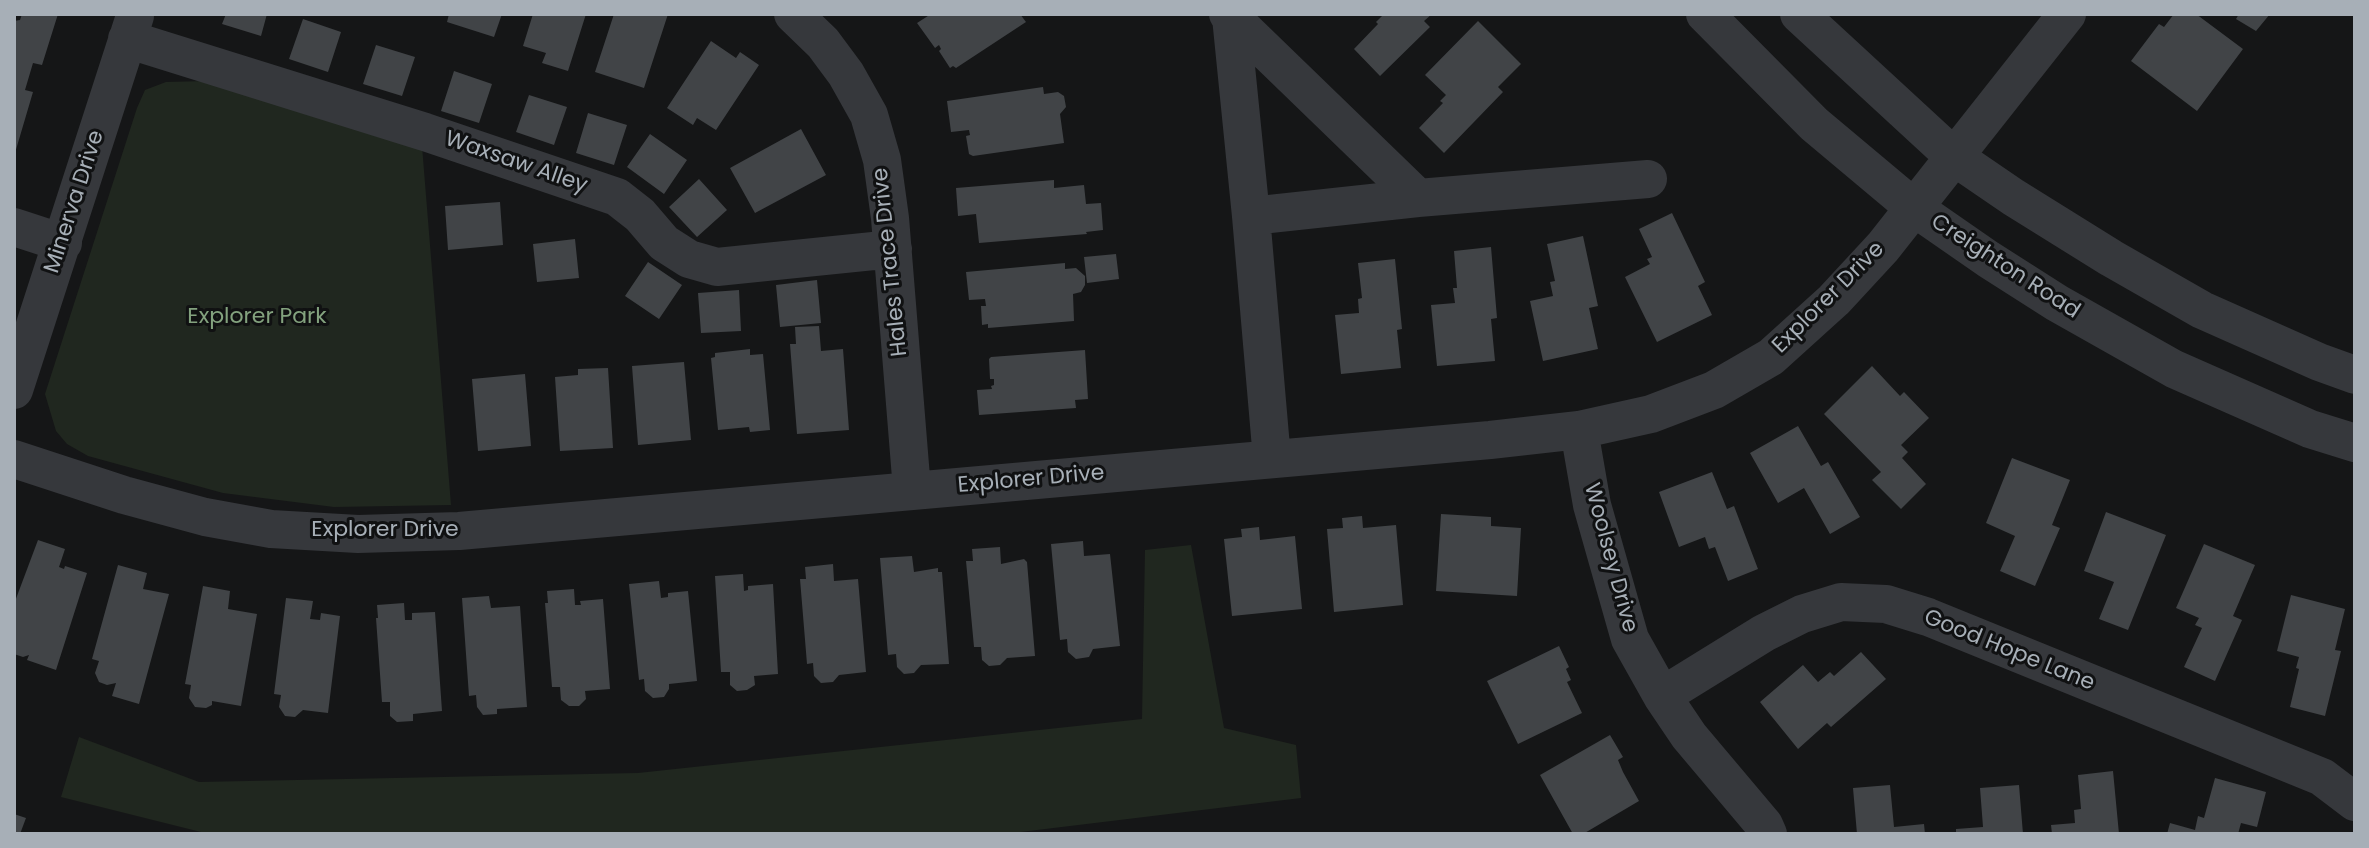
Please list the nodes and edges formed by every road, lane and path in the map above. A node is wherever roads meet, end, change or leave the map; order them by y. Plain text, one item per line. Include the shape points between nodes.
1 (793, 14) edge
2 (1705, 14) edge
3 (1799, 14) edge
4 (2067, 14) edge
5 (1230, 16) edge
6 (132, 27) edge
7 (1953, 156) junction
8 (1648, 179) dead end
9 (1418, 198) junction
10 (1913, 207) junction
11 (1251, 216) junction
12 (14, 227) edge
13 (63, 243) junction
14 (893, 249) junction
15 (2355, 375) edge
16 (14, 390) edge
17 (1579, 430) junction
18 (2355, 443) edge
19 (14, 459) edge
20 (1272, 459) junction
21 (912, 490) junction
22 (1662, 696) junction
23 (2355, 802) edge
24 (1768, 834) edge

1 - 14 street, Hales Trace Drive via 823,43 869,115 882,160
2 - 10 street, Creighton Road via 1814,124
3 - 7 street
4 - 7 street, Explorer Drive
5 - 9 street
5 - 11 street
6 - 13 street, Minerva Drive
6 - 14 street, Waxsaw Alley via 617,197 664,243 689,259 717,267
7 - 10 street, Explorer Drive
7 - 15 street via 2202,310
8 - 9 street
9 - 11 street
10 - 17 street, Explorer Drive via 1834,300 1771,357 1714,390 1651,414
10 - 18 street, Creighton Road via 2057,303 2174,369 2310,429
11 - 20 street
12 - 13 street
13 - 16 street, Minerva Drive
14 - 21 street, Hales Trace Drive
17 - 20 street, Explorer Drive
17 - 22 street, Woolsey Drive via 1592,505 1630,639
19 - 21 street, Explorer Drive via 205,517 271,529 358,534 459,531
20 - 21 street, Explorer Drive
22 - 23 street, Good Hope Lane via 1802,614 1841,602 1886,604 2322,777
22 - 24 street, Woolsey Drive

